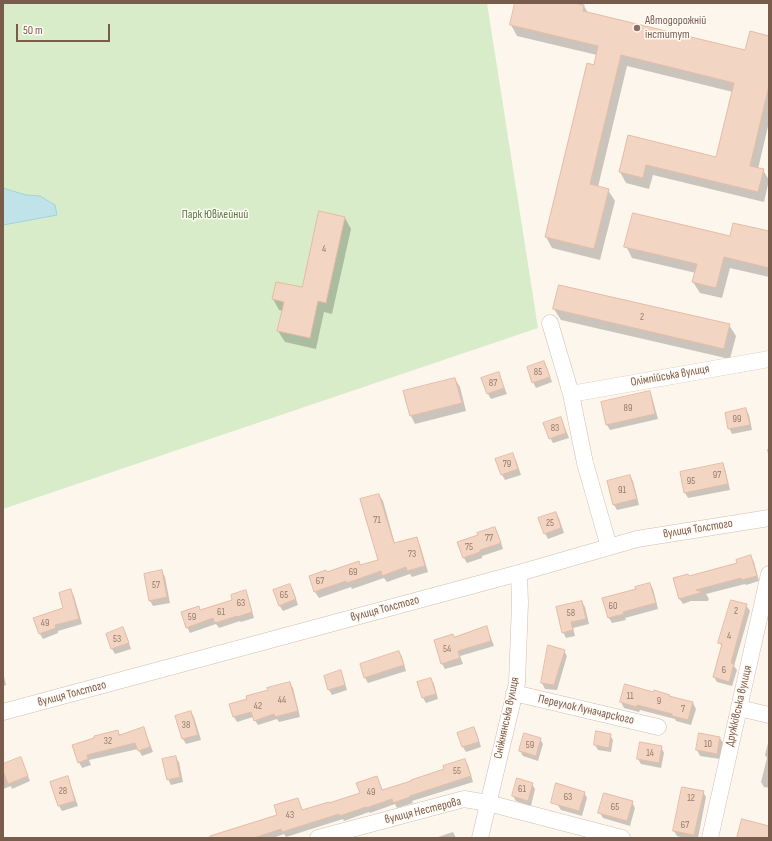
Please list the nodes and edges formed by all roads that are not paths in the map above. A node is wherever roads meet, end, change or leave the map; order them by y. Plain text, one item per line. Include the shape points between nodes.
1 (550, 323) dead end
2 (769, 359) edge
3 (572, 394) junction
4 (769, 518) edge
5 (609, 547) junction
6 (519, 572) junction
7 (769, 574) edge
8 (514, 693) junction
9 (739, 708) junction
10 (3, 712) edge
11 (769, 715) edge
12 (658, 727) dead end
13 (488, 803) junction
14 (318, 838) edge
15 (480, 838) edge
16 (622, 838) edge
17 (710, 838) edge

1 - 3 street
2 - 3 street, Олімпійська вулиця
3 - 5 street via 585,463
4 - 5 street, вулиця Толстого via 637,539
5 - 6 street, вулиця Толстого
6 - 8 street, Сніжнянська вулиця via 517,683
6 - 10 street, вулиця Толстого
7 - 9 street, Дружківська вулиця
8 - 12 street, Переулок Луначарского
8 - 13 street, Сніжнянська вулиця
9 - 11 street
9 - 17 street, Дружківська вулиця
13 - 14 street, вулиця Нестерова via 464,800
13 - 15 street, Сніжнянська вулиця
13 - 16 street, вулиця Нестерова

